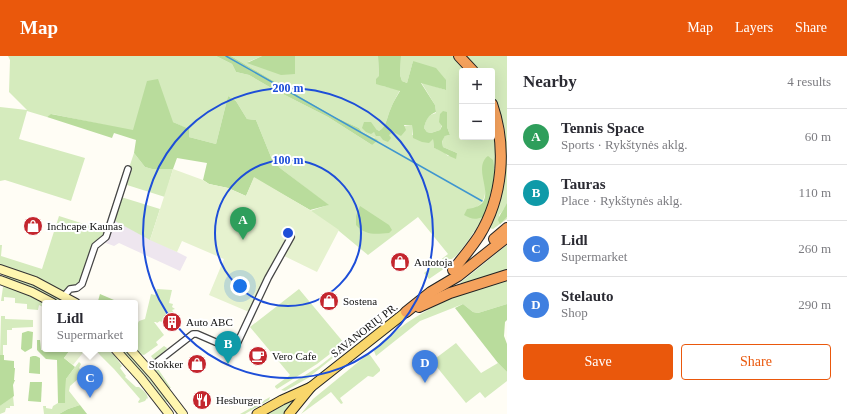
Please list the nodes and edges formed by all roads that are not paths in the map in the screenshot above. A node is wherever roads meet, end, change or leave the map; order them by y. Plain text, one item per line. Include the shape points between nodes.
1 (459, 56) edge
2 (470, 68) edge
3 (495, 114) edge
4 (128, 169) dead end
5 (507, 228) edge
6 (291, 237) dead end
7 (507, 237) edge
8 (2, 269) edge
9 (453, 270) junction
10 (507, 275) edge
11 (1, 280) edge
12 (431, 292) junction
13 (64, 296) junction
14 (47, 300) edge
15 (71, 300) edge
16 (406, 312) junction
17 (118, 352) edge
18 (133, 352) edge
19 (148, 369) junction
20 (311, 387) junction
21 (176, 405) junction
22 (163, 407) junction
23 (169, 414) edge
24 (183, 414) edge
25 (257, 414) edge
26 (289, 414) edge

1 - 2 highway
3 - 9 highway via 503,155 498,193 481,232
4 - 13 street via 106,237 95,246 82,284 70,289
5 - 9 highway, SAVANORIŲ PR.
6 - 19 street via 268,278 236,346 227,347 193,334
7 - 12 highway, SAVANORIŲ PR. via 458,276
8 - 11 main road
8 - 13 main road via 35,281
9 - 12 highway, SAVANORIŲ PR.
10 - 16 highway via 450,293
11 - 14 main road
12 - 16 highway, SAVANORIŲ PR.
13 - 15 main road
16 - 20 main road, SAVANORIŲ PR.
17 - 22 main road
18 - 19 main road
19 - 21 main road
20 - 25 main road, SAVANORIŲ PR.
20 - 26 main road, SAVANORIŲ PR.
21 - 22 main road via 171,408
21 - 24 main road
22 - 23 main road

